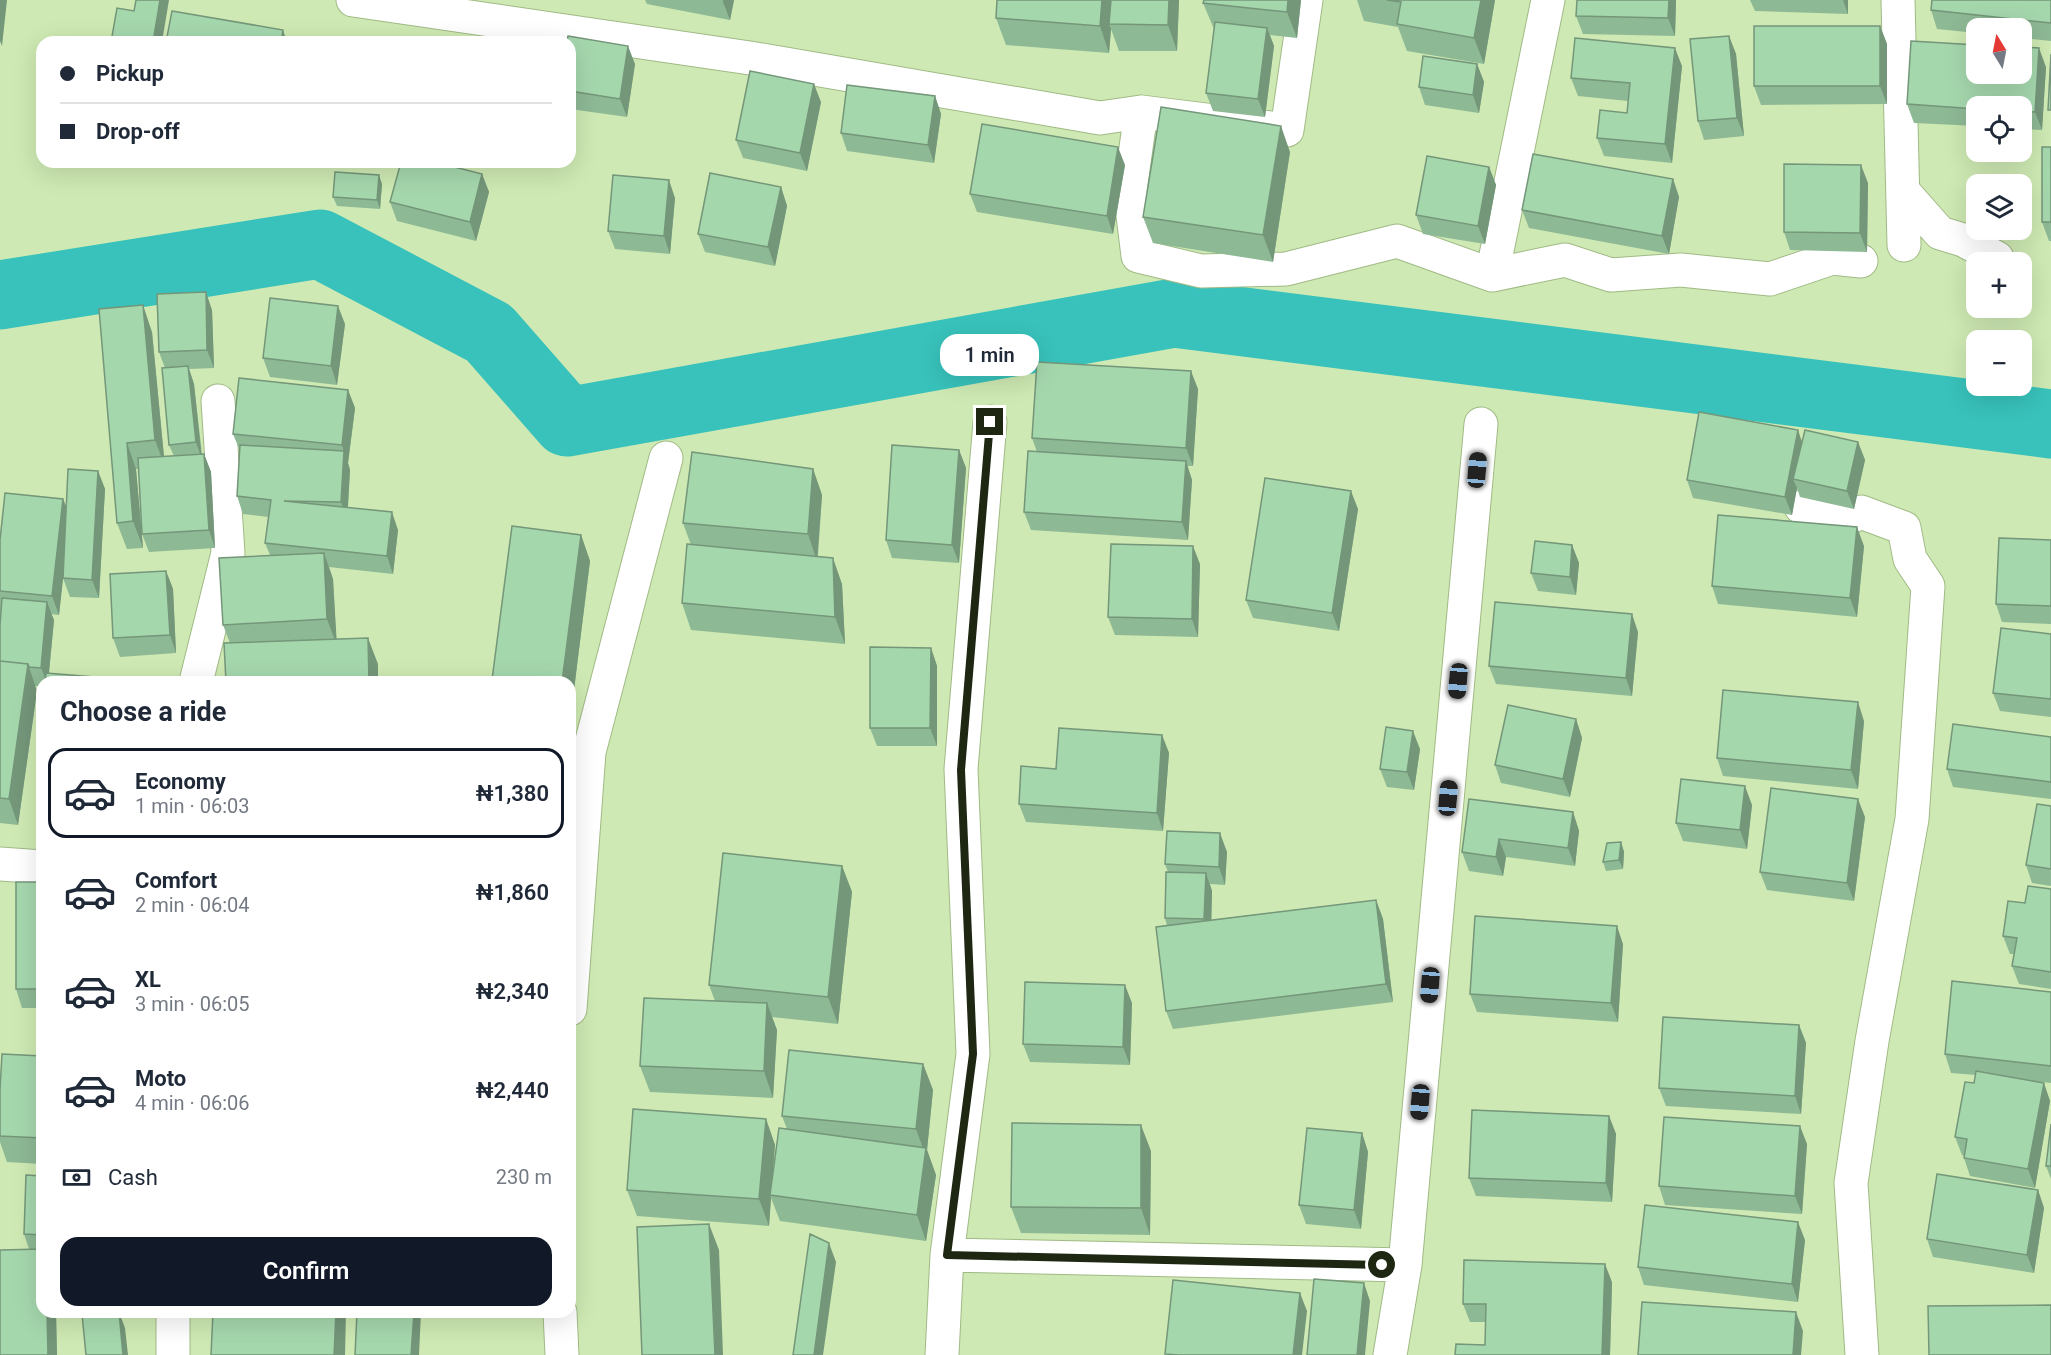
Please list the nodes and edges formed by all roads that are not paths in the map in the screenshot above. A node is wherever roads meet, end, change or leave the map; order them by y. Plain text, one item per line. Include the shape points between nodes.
1 (353, 0) edge
2 (1306, 0) edge
3 (1548, 0) edge
4 (1898, 0) edge
5 (1141, 112) junction
6 (1903, 191) junction
7 (1904, 245) dead end
8 (1986, 252) edge
9 (1861, 261) dead end
10 (1492, 275) junction
11 (218, 401) dead end
12 (990, 422) dead end
13 (1481, 424) dead end
14 (666, 458) dead end
15 (1801, 507) dead end
16 (197, 676) edge
17 (580, 751) edge
18 (576, 854) edge
19 (0, 864) edge
20 (36, 867) edge
21 (947, 1255) junction
22 (1405, 1265) junction
23 (173, 1318) edge
24 (560, 1318) edge
25 (173, 1355) edge
26 (562, 1355) edge
27 (942, 1355) edge
28 (1390, 1355) edge
29 (1862, 1355) edge

1 - 5 street via 750,58 1100,118
2 - 5 street via 1287,130
3 - 10 street
4 - 6 street
5 - 10 street via 1130,191 1138,256 1201,271 1286,269 1397,241
6 - 7 street
6 - 8 street via 1940,233
9 - 10 street via 1832,258 1770,279 1681,270 1611,275 1565,260
11 - 16 street via 228,553
12 - 21 street via 961,770 973,1054
13 - 22 street
14 - 17 street
15 - 29 street via 1853,516 1861,512 1904,528 1910,559 1928,586 1912,819 1851,1183
17 - 18 street
19 - 20 street
21 - 22 street
21 - 27 street
22 - 28 street
23 - 25 street
24 - 26 street

